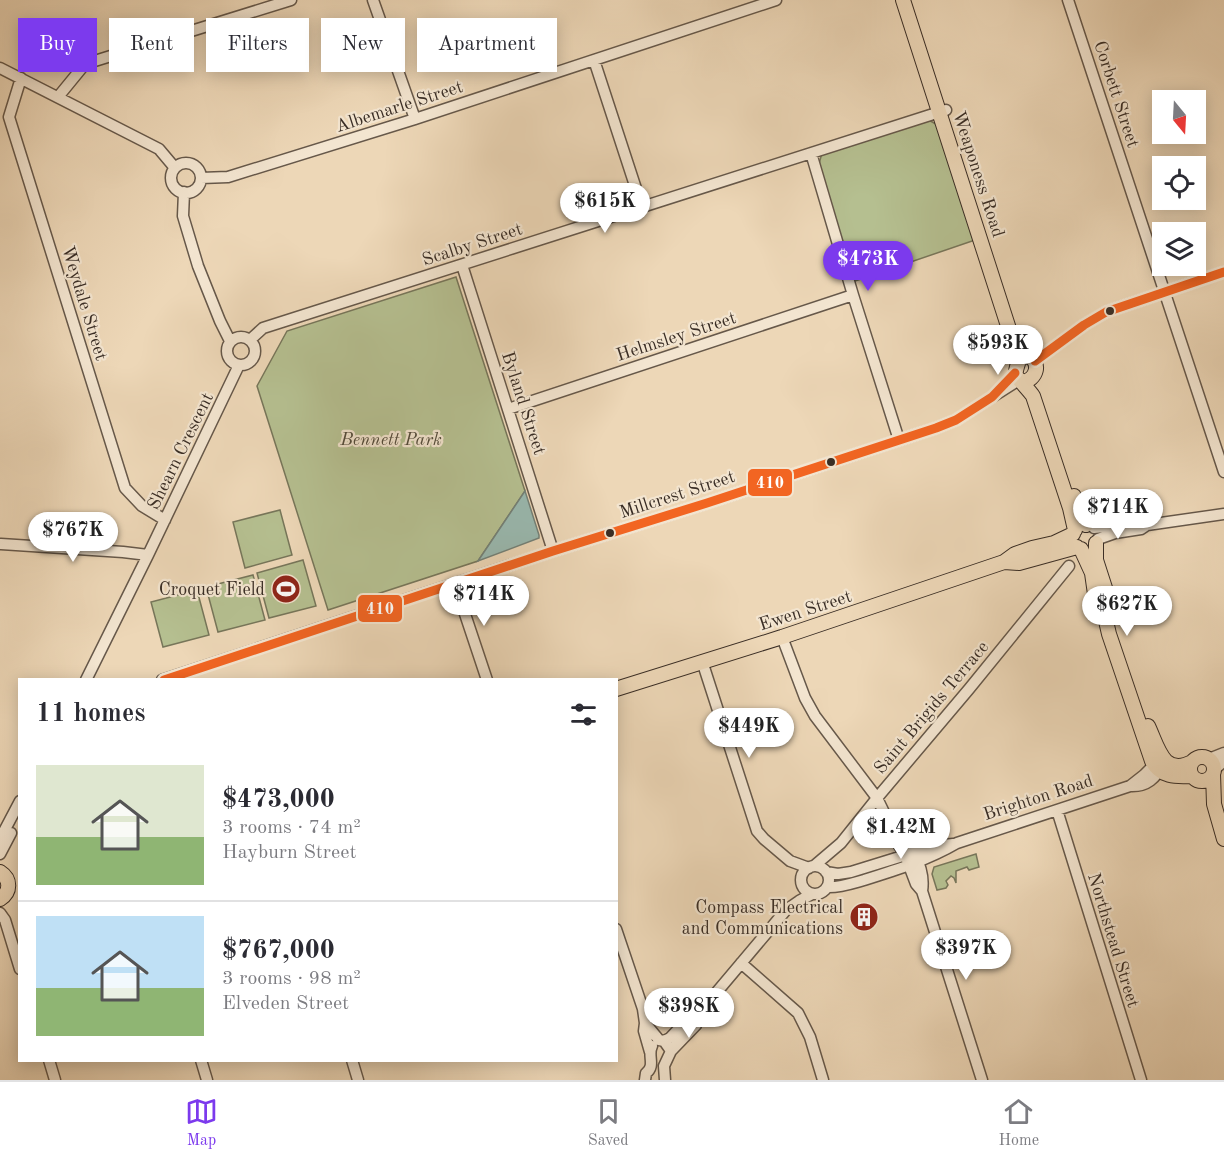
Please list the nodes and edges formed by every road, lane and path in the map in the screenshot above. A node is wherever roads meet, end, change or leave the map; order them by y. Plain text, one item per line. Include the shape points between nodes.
1 (291, 0) edge
2 (374, 0) edge
3 (776, 0) edge
4 (903, 0) edge
5 (910, 0) edge
6 (1068, 0) edge
7 (762, 2) edge
8 (594, 60) junction
9 (0, 68) edge
10 (21, 78) junction
11 (58, 98) junction
12 (943, 111) junction
13 (415, 119) junction
14 (811, 153) junction
15 (175, 168) junction
16 (201, 178) junction
17 (184, 192) junction
18 (642, 207) junction
19 (462, 265) junction
20 (1224, 272) edge
21 (1164, 292) junction
22 (853, 295) junction
23 (251, 339) junction
24 (230, 341) junction
25 (239, 365) junction
26 (1025, 370) junction
27 (508, 409) junction
28 (899, 440) junction
29 (1224, 472) edge
30 (1224, 514) edge
31 (165, 520) junction
32 (1085, 537) junction
33 (0, 544) edge
34 (553, 551) junction
35 (148, 555) junction
36 (1070, 566) dead end
37 (455, 584) junction
38 (782, 637) junction
39 (702, 661) junction
40 (87, 678) edge
41 (168, 678) edge
42 (486, 678) edge
43 (618, 688) edge
44 (1224, 753) edge
45 (1192, 762) junction
46 (1159, 766) junction
47 (1215, 766) edge
48 (1195, 778) junction
49 (877, 798) junction
50 (1214, 804) junction
51 (18, 805) edge
52 (1057, 810) junction
53 (18, 820) edge
54 (0, 839) edge
55 (1224, 839) edge
56 (0, 854) edge
57 (911, 859) junction
58 (790, 861) junction
59 (812, 867) junction
60 (826, 872) junction
61 (801, 883) junction
62 (8, 885) edge
63 (827, 887) junction
64 (812, 894) junction
65 (786, 910) junction
66 (2, 917) edge
67 (618, 935) edge
68 (18, 963) edge
69 (741, 963) junction
70 (700, 1012) junction
71 (645, 1023) junction
72 (662, 1041) junction
73 (671, 1051) junction
74 (650, 1052) junction
75 (50, 1062) edge
76 (202, 1062) edge
77 (353, 1062) edge
78 (643, 1078) edge
79 (55, 1080) edge
80 (207, 1080) edge
81 (358, 1080) edge
82 (665, 1080) edge
83 (823, 1080) edge
84 (982, 1080) edge
85 (1141, 1080) edge

1 - 11 street via 85,64
2 - 13 street
3 - 7 street, Albemarle Street
4 - 12 main road, Weaponess Road
5 - 12 main road, Weaponess Road
6 - 21 street, Corbett Street
7 - 8 street, Albemarle Street
8 - 13 street, Albemarle Street
8 - 18 street
9 - 10 street
10 - 11 street
10 - 31 street, Weydale Street via 9,117 125,488 142,506
11 - 15 street via 159,149
12 - 14 street, Scalby Street
12 - 26 main road, Weaponess Road
13 - 16 street, Albemarle Street via 228,177
14 - 18 street, Scalby Street
14 - 22 street
15 - 16 street via 186,163 194,166
15 - 17 street via 172,182
16 - 17 street via 195,190
17 - 24 street via 183,216 198,266
18 - 19 street, Scalby Street
19 - 23 street, Scalby Street via 263,327
19 - 27 street, Byland Street
20 - 21 street, Millcrest Street
21 - 26 street, Millcrest Street via 1094,318
21 - 29 street, Corbett Street
22 - 27 street, Helmsley Street
22 - 28 street
23 - 24 street, Scalby Street via 240,336
23 - 25 street via 256,350 253,361
24 - 25 street via 226,352 231,362
25 - 31 street, Shearn Crescent
26 - 28 street, Millcrest Street via 956,420
26 - 32 main road, Weaponess Road via 1077,505
27 - 34 street, Byland Street
28 - 34 street, Millcrest Street
30 - 32 street, Ewen Street via 1141,523
31 - 35 street, Shearn Crescent
32 - 38 main road, Ewen Street via 1032,548 1004,562
32 - 46 main road, Weaponess Road via 1095,594
33 - 35 street
34 - 37 street, Millcrest Street
35 - 40 street, Shearn Crescent
36 - 49 street, Saint Brigids Terrace
37 - 41 street, Millcrest Street
37 - 42 street
38 - 39 main road, Ewen Street
38 - 49 street via 815,716
39 - 43 main road, Ewen Street
39 - 58 street via 757,831
44 - 47 street
45 - 46 main road via 1184,766
45 - 47 main road via 1201,757
45 - 48 main road via 1189,770
46 - 48 main road via 1168,776
46 - 52 street, Brighton Road via 1153,780 1146,784
47 - 48 main road via 1207,780
47 - 50 main road
48 - 50 main road
49 - 57 street via 893,836
49 - 59 street, Saint Brigids Terrace via 841,843
50 - 55 main road
51 - 54 street
52 - 57 street, Brighton Road via 957,843 935,846
52 - 85 street, Northstead Street
53 - 56 street
57 - 60 street, Brighton Road via 838,874
57 - 63 street, Brighton Road via 844,885
57 - 84 street
58 - 59 street
58 - 61 street
59 - 60 street
59 - 61 street via 805,870
60 - 63 street
61 - 64 street
61 - 65 street
62 - 66 street
63 - 64 street
64 - 65 street
65 - 69 street
66 - 68 street
67 - 71 street
69 - 70 street
69 - 83 street via 798,1013
70 - 72 street
70 - 73 street via 696,1025
71 - 72 street
71 - 74 street
72 - 73 street
72 - 74 street via 654,1044
73 - 82 street via 664,1066
74 - 78 street via 650,1070
75 - 79 street
76 - 80 street
77 - 81 street

